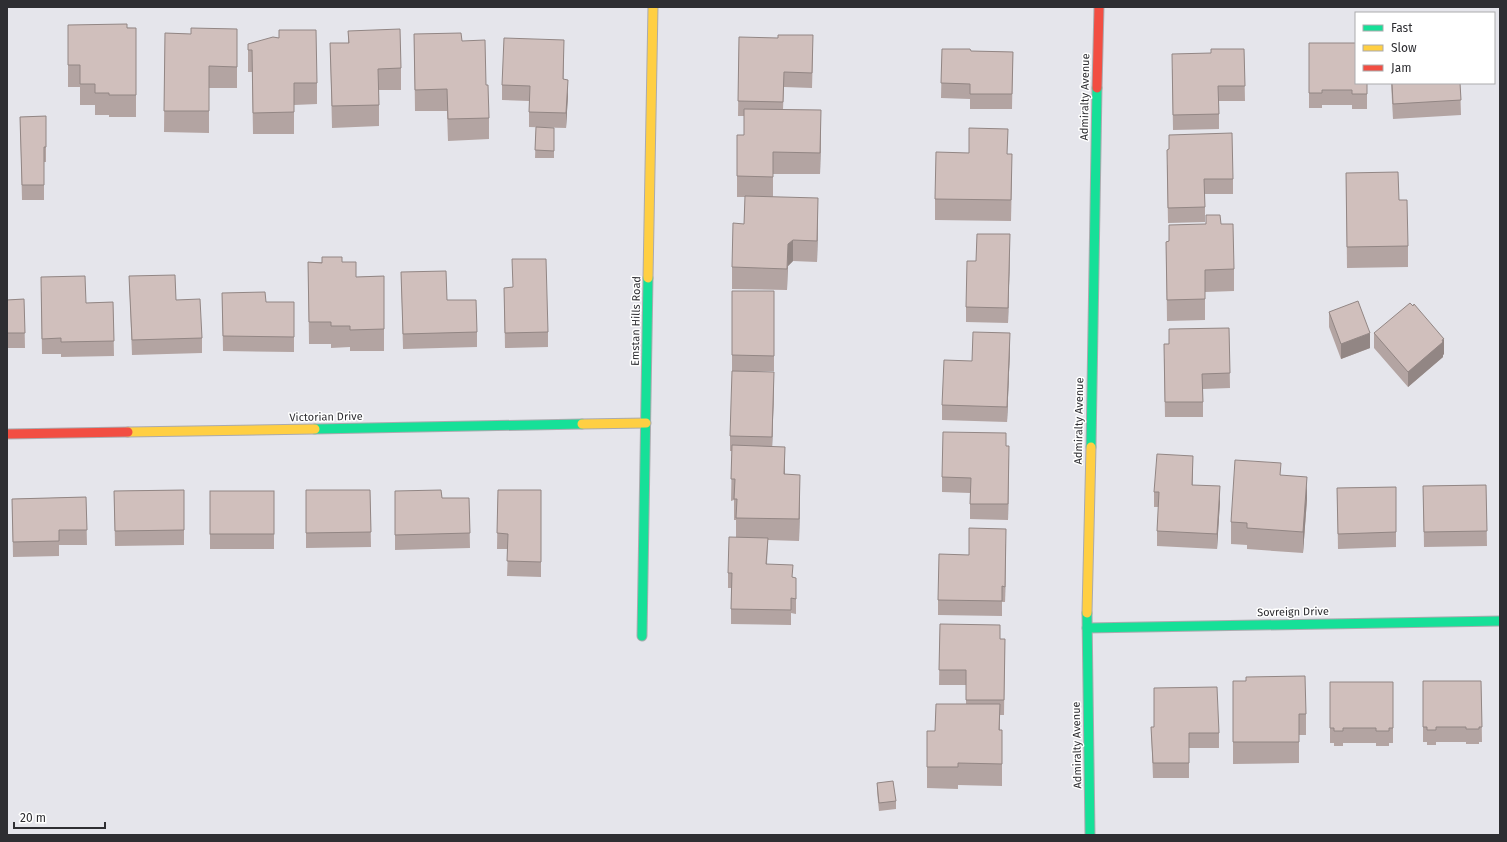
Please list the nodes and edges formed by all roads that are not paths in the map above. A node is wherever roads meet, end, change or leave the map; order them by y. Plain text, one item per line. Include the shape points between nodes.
1 (654, 7) edge
2 (1099, 7) edge
3 (646, 423) junction
4 (7, 434) edge
5 (1500, 621) edge
6 (1087, 628) junction
7 (642, 636) dead end
8 (1090, 835) edge

1 - 3 street, Emstan Hills Road
2 - 6 street, Admiralty Avenue
3 - 4 street, Victorian Drive
3 - 7 street, Emstan Hills Road
5 - 6 street, Sovreign Drive
6 - 8 street, Admiralty Avenue

